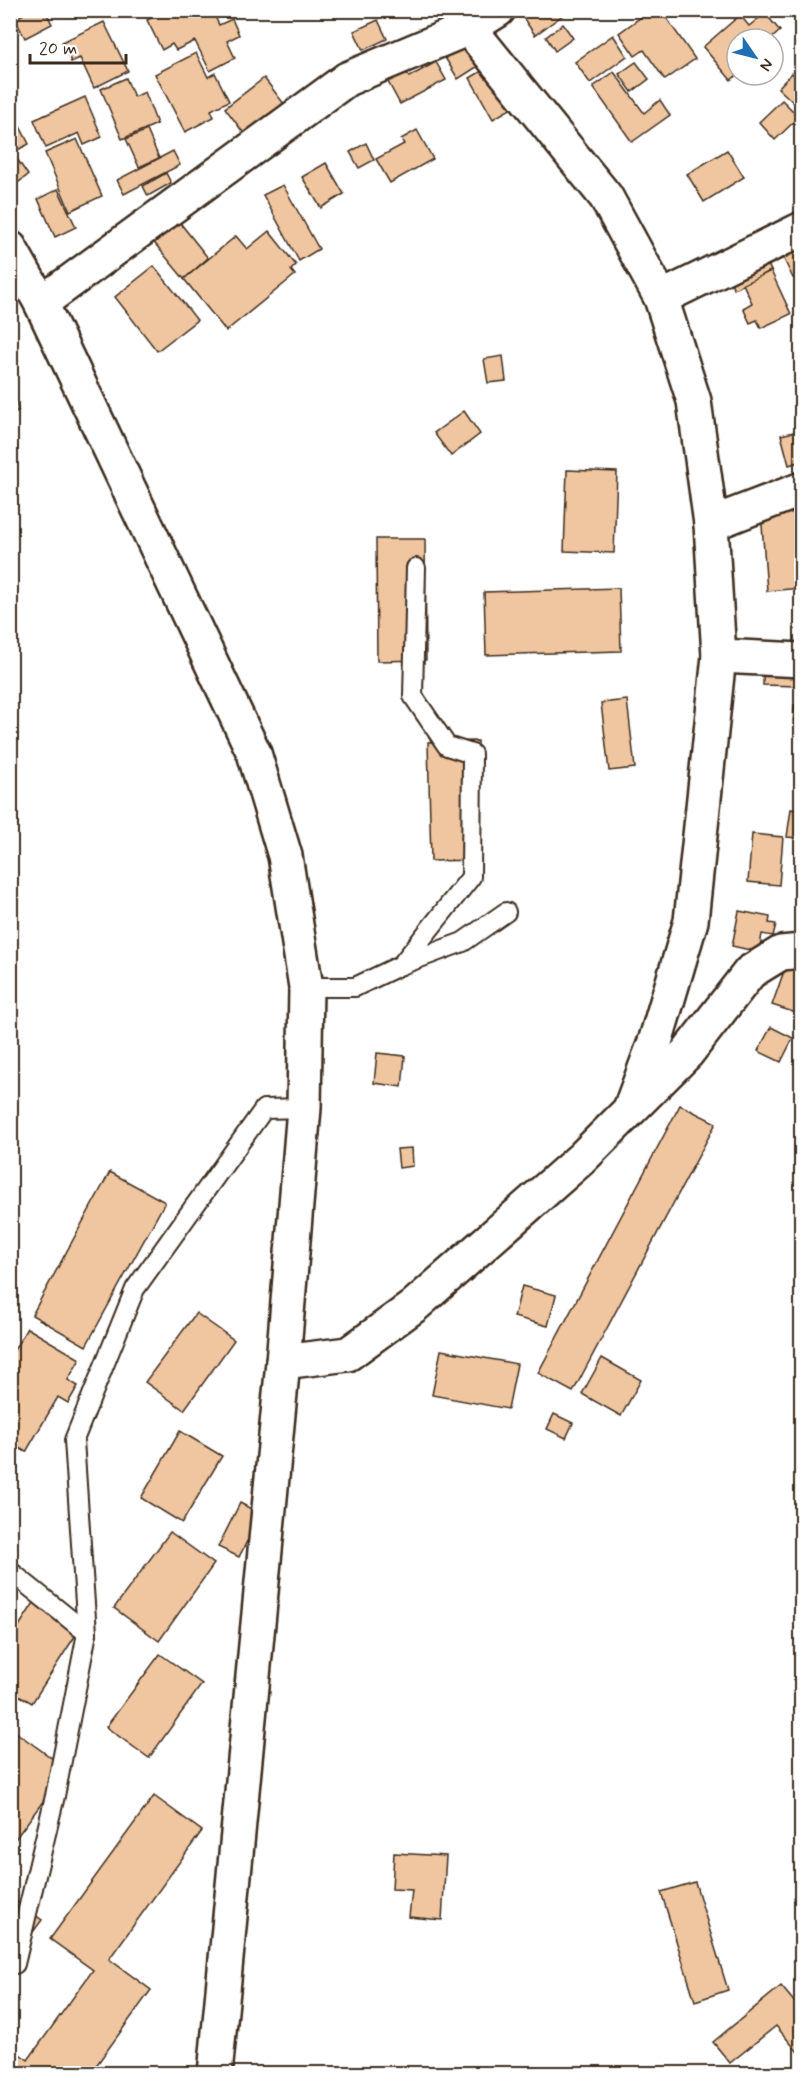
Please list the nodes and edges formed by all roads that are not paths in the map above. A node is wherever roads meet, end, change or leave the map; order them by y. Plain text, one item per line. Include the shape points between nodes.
1 (498, 10) edge
2 (469, 28) junction
3 (801, 229) edge
4 (10, 248) edge
5 (662, 298) junction
6 (41, 303) junction
7 (801, 489) edge
8 (711, 524) junction
9 (416, 568) dead end
10 (719, 656) junction
11 (801, 660) edge
12 (506, 912) dead end
13 (801, 951) edge
14 (401, 965) junction
15 (306, 987) junction
16 (304, 1108) junction
17 (630, 1109) junction
18 (283, 1362) junction
19 (10, 1571) edge
20 (87, 1633) junction
21 (15, 1964) dead end
22 (214, 2073) edge

1 - 2 street
2 - 5 street via 606,196
2 - 6 street via 347,79
3 - 5 street
4 - 6 street
5 - 8 street via 694,401
6 - 15 street via 254,753 285,856
7 - 8 street
8 - 10 street
9 - 14 lane via 413,696 447,746 472,754 471,877
10 - 11 street
10 - 17 street via 691,921 656,1039
12 - 14 lane via 463,942
13 - 17 street via 781,953 750,972 687,1053
14 - 15 lane via 355,987
15 - 16 street
16 - 18 street
16 - 20 lane via 264,1109 135,1289 74,1440
17 - 18 street via 582,1158 414,1306 348,1353
18 - 22 street
19 - 20 lane
20 - 21 lane via 55,1796

